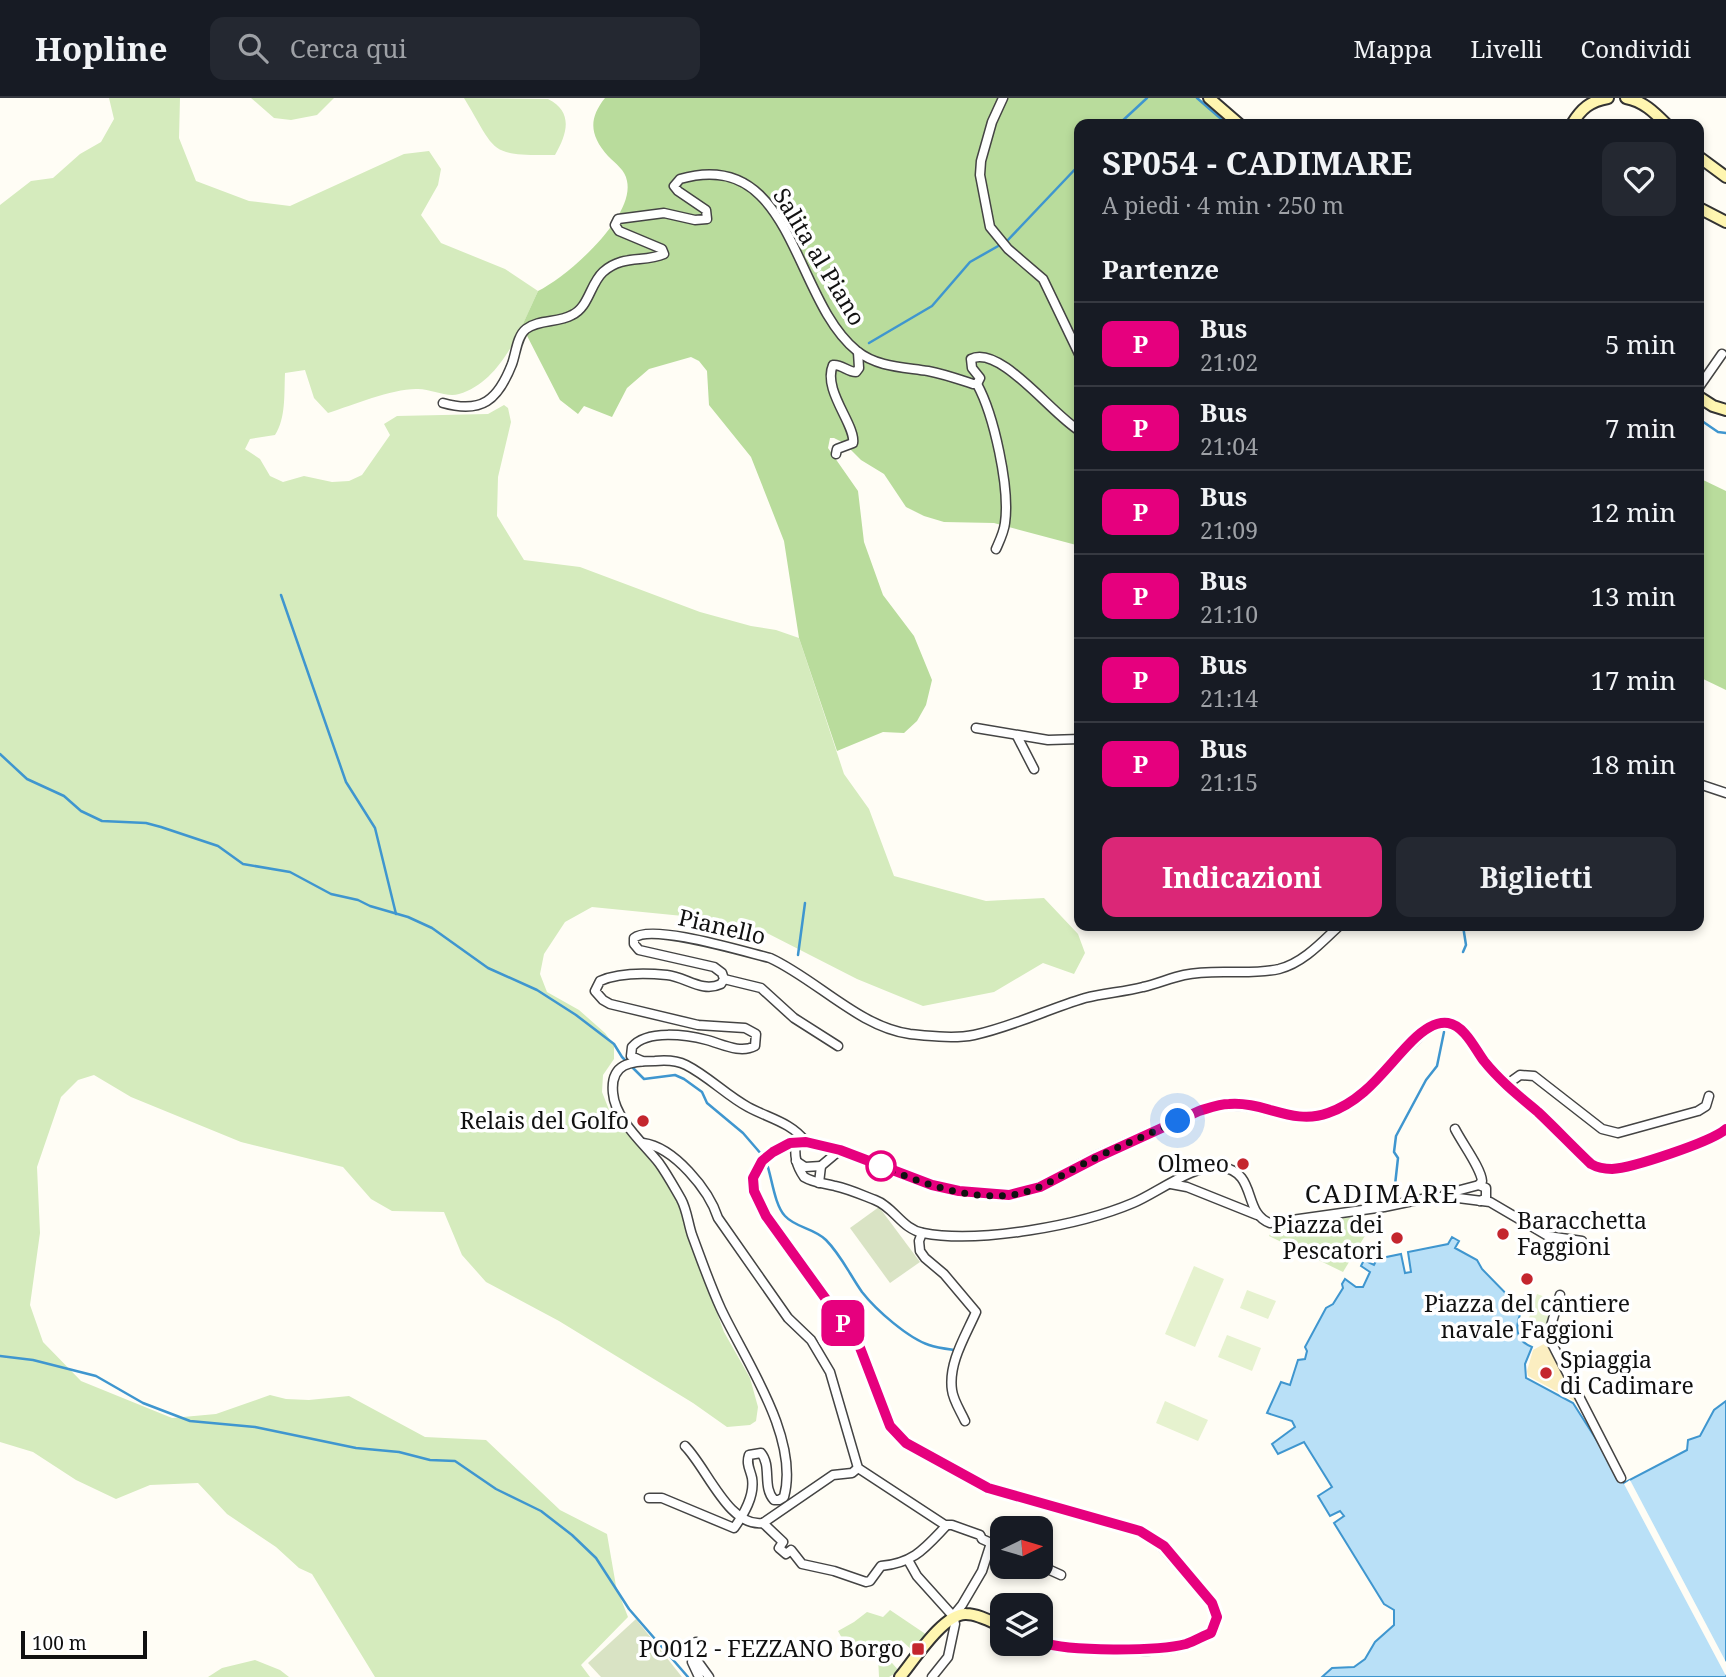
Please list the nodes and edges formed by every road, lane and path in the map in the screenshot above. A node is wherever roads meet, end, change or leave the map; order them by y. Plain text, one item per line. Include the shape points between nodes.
1 (1003, 98) edge
2 (1209, 98) edge
3 (1608, 98) edge
4 (1626, 98) edge
5 (1233, 119) edge
6 (1576, 119) edge
7 (1660, 119) edge
8 (1704, 161) edge
9 (1726, 177) edge
10 (1704, 211) edge
11 (1726, 222) edge
12 (1074, 344) edge
13 (858, 352) junction
14 (1722, 354) dead end
15 (1704, 380) edge
16 (977, 384) junction
17 (1704, 400) edge
18 (443, 404) dead end
19 (1726, 410) edge
20 (1074, 426) edge
21 (836, 454) dead end
22 (996, 549) dead end
23 (976, 728) dead end
24 (1017, 736) junction
25 (1074, 739) edge
26 (1034, 769) dead end
27 (1704, 786) edge
28 (1726, 793) edge
29 (1333, 931) edge
30 (724, 979) junction
31 (838, 1046) dead end
32 (642, 1061) junction
33 (1506, 1085) junction
34 (1709, 1096) dead end
35 (1455, 1129) dead end
36 (1726, 1129) edge
37 (801, 1142) junction
38 (643, 1143) junction
39 (840, 1150) junction
40 (796, 1161) junction
41 (821, 1166) junction
42 (819, 1183) junction
43 (1168, 1184) junction
44 (1479, 1185) junction
45 (1432, 1197) junction
46 (1480, 1201) junction
47 (1257, 1215) junction
48 (922, 1233) junction
49 (1582, 1241) dead end
50 (1560, 1295) dead end
51 (965, 1421) dead end
52 (685, 1446) dead end
53 (858, 1468) junction
54 (1621, 1478) dead end
55 (649, 1498) dead end
56 (741, 1518) junction
57 (764, 1523) junction
58 (946, 1526) junction
59 (990, 1543) edge
60 (990, 1546) edge
61 (908, 1560) junction
62 (1054, 1572) edge
63 (1061, 1575) dead end
64 (953, 1616) junction
65 (990, 1622) edge
66 (1053, 1645) edge
67 (699, 1677) edge
68 (709, 1677) edge
69 (900, 1677) edge
70 (932, 1677) edge

1 - 12 street via 981,161 990,227 1042,279
2 - 5 main road
3 - 6 main road via 1585,107
4 - 7 main road via 1636,100
8 - 9 main road
10 - 11 main road
13 - 16 street, Salita al Piano via 883,363
13 - 18 street, Salita al Piano via 831,324 789,237 763,198 729,176 699,175 680,179 674,186 706,210 707,219 664,214 618,219 619,231 663,249 664,254 615,263 603,272 572,316 527,328 490,400 466,408
13 - 21 street via 858,370 833,365 831,372 841,413 854,437 853,443
14 - 15 street
16 - 20 street via 980,378 971,359 983,356 997,361
16 - 22 street via 990,415 1003,486 1006,521
17 - 19 main road
23 - 24 street
24 - 25 street
24 - 26 street
27 - 28 street
29 - 30 street, Pianello via 1295,963 1280,969 1186,975 954,1037 907,1034 881,1025 771,958 669,934 647,932 634,938 639,950 714,967
30 - 31 street via 761,988 794,1018
30 - 32 street via 708,988 670,975 620,975 600,981 595,991 610,1004 698,1026 745,1028 756,1034 755,1046 742,1049 696,1038 653,1037 632,1047 631,1056
32 - 37 street via 686,1065 747,1106 797,1130
32 - 38 street via 621,1067 612,1088 617,1110
33 - 34 street via 1520,1075 1534,1076 1602,1129 1618,1133 1698,1111
33 - 36 main road via 1599,1168 1622,1168 1668,1154
33 - 39 main road via 1460,1029 1447,1023 1430,1027 1367,1090 1328,1114 1290,1116 1247,1105 1215,1106 1023,1193 989,1195 946,1188
35 - 44 street via 1480,1170
37 - 39 main road
37 - 40 street
37 - 66 main road via 767,1157 755,1170 754,1191 773,1226 859,1345 890,1426 906,1443 988,1488 1140,1531 1164,1546 1212,1603 1217,1617 1211,1633 1185,1644 1126,1649
38 - 53 street via 659,1147 686,1169 711,1199 718,1218 788,1318 811,1340 830,1372
38 - 56 street via 683,1203 721,1308 758,1381 783,1445 787,1470 784,1497 771,1498 765,1457 751,1453 747,1461 752,1492
39 - 41 street
40 - 41 street via 805,1167
40 - 42 street via 804,1177
41 - 42 street
42 - 48 street via 880,1202
43 - 47 street
43 - 47 street via 1201,1167 1232,1170 1249,1190
43 - 48 street via 1116,1209 1025,1231
44 - 45 street
44 - 46 street via 1487,1193
45 - 46 street
45 - 47 street via 1280,1223 1265,1222
46 - 49 street via 1490,1202 1548,1236
48 - 51 street via 920,1251 976,1312 954,1363 952,1390
50 - 54 street via 1548,1336
52 - 56 street
53 - 57 street via 832,1475
53 - 58 street
55 - 56 street via 662,1498 734,1528
56 - 57 street
57 - 61 street via 783,1542 779,1548 786,1553 791,1550 802,1564 866,1582 881,1566
58 - 59 street via 980,1535
58 - 61 street via 917,1557
60 - 64 street via 982,1571
61 - 64 street via 917,1577
62 - 63 street
64 - 65 main road via 967,1614
64 - 69 main road
64 - 70 street via 948,1657
67 - 68 street via 692,1662 696,1642 696,1659

